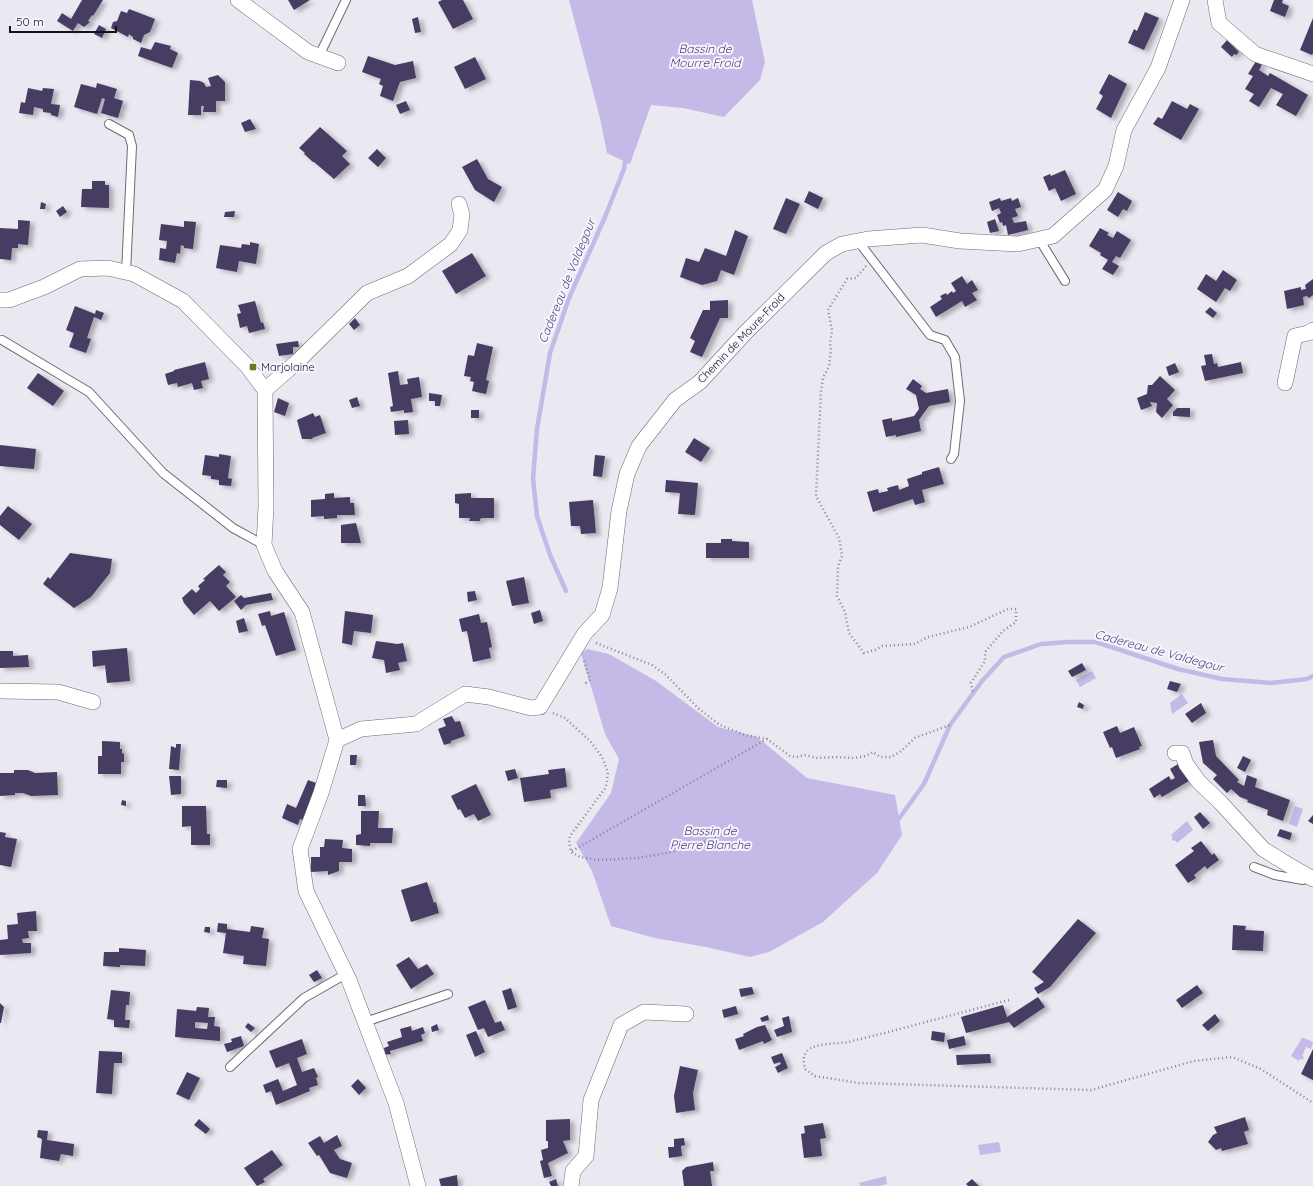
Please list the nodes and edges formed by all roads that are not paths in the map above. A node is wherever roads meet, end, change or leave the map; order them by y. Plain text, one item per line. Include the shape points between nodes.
1 (238, 0) edge
2 (346, 0) edge
3 (1182, 0) edge
4 (1215, 0) edge
5 (319, 56) junction
6 (338, 62) dead end
7 (1313, 74) edge
8 (109, 124) dead end
9 (460, 204) dead end
10 (1038, 239) junction
11 (858, 241) junction
12 (126, 273) junction
13 (1066, 281) dead end
14 (0, 300) edge
15 (1313, 330) edge
16 (2, 340) dead end
17 (1285, 384) dead end
18 (265, 390) junction
19 (951, 459) dead end
20 (264, 545) junction
21 (0, 691) edge
22 (93, 702) dead end
23 (337, 740) junction
24 (1175, 753) dead end
25 (1254, 867) dead end
26 (1311, 879) edge
27 (346, 974) junction
28 (448, 994) dead end
29 (686, 1014) dead end
30 (365, 1022) junction
31 (230, 1067) dead end
32 (418, 1186) edge
33 (571, 1186) edge

1 - 5 street via 308,52
2 - 5 lane
3 - 10 street, Chemin de Moure-Froid via 1158,68 1124,130 1116,166 1105,190 1053,236
4 - 7 street via 1219,24 1255,54
5 - 6 street
8 - 12 lane via 129,135 132,146
9 - 18 street via 460,230 451,244 408,276 366,293
10 - 11 street, Chemin de Moure-Froid via 1018,244 960,241 922,235
10 - 13 lane
11 - 19 lane via 930,334 946,340 955,357 960,401 954,454
11 - 23 street, Chemin de Moure-Froid via 842,244 826,253 746,332 700,382 675,400 639,446 627,474 619,511 610,588 602,615 585,633 540,707 531,708 489,696 465,694 416,724 361,730
12 - 14 street via 108,268 80,269 44,287 9,300
12 - 18 street via 134,274 183,301 247,366
15 - 17 street via 1295,336
16 - 20 lane via 88,392 163,473 233,528
18 - 20 street
20 - 23 street via 275,571 302,612
21 - 22 street via 58,692
23 - 27 street via 300,849 306,891
24 - 26 street via 1182,754 1199,782 1263,849
25 - 26 lane via 1275,875
27 - 30 street
27 - 31 lane via 304,998
28 - 30 lane
29 - 33 street via 644,1012 621,1025 591,1100 586,1156 573,1171
30 - 32 street via 396,1102

